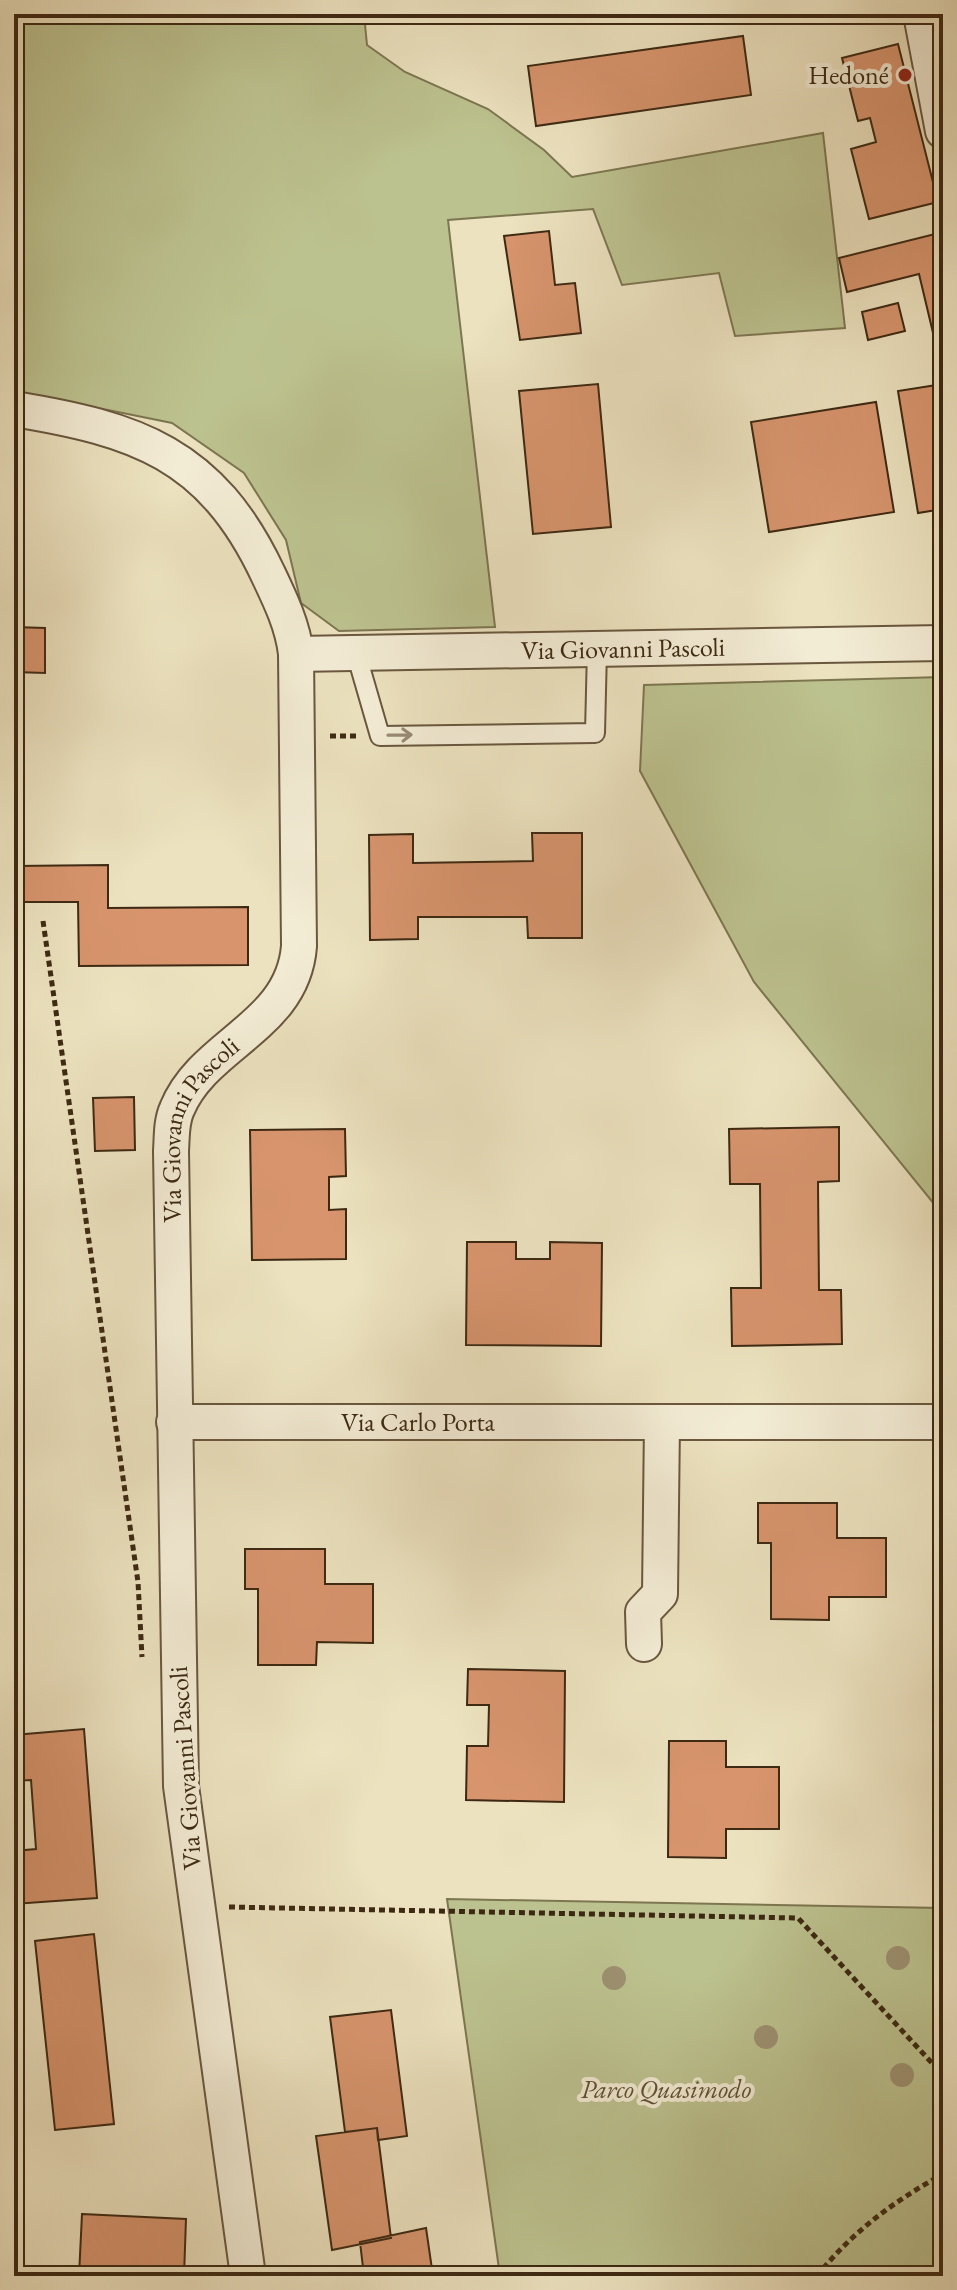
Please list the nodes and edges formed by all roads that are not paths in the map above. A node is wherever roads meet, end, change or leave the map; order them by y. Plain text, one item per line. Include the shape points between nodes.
1 (921, 14) edge
2 (943, 131) edge
3 (14, 409) edge
4 (943, 643) edge
5 (597, 649) junction
6 (356, 653) junction
7 (296, 654) junction
8 (174, 1422) junction
9 (662, 1422) junction
10 (943, 1422) edge
11 (644, 1644) dead end
12 (248, 2276) edge

1 - 2 street
3 - 7 street via 102,425 146,442 192,471 224,504 255,549 285,613
4 - 5 street, Via Giovanni Pascoli
5 - 6 street, Via Giovanni Pascoli
6 -> 5 lane via 380,736 595,733
6 - 7 street, Via Giovanni Pascoli
7 - 8 street, Via Giovanni Pascoli via 295,973 283,997 188,1089 172,1124
8 - 9 street, Via Carlo Porta
8 - 12 street, Via Giovanni Pascoli via 180,1761
9 - 10 street, Via Carlo Porta
9 - 11 street via 660,1594 643,1612

